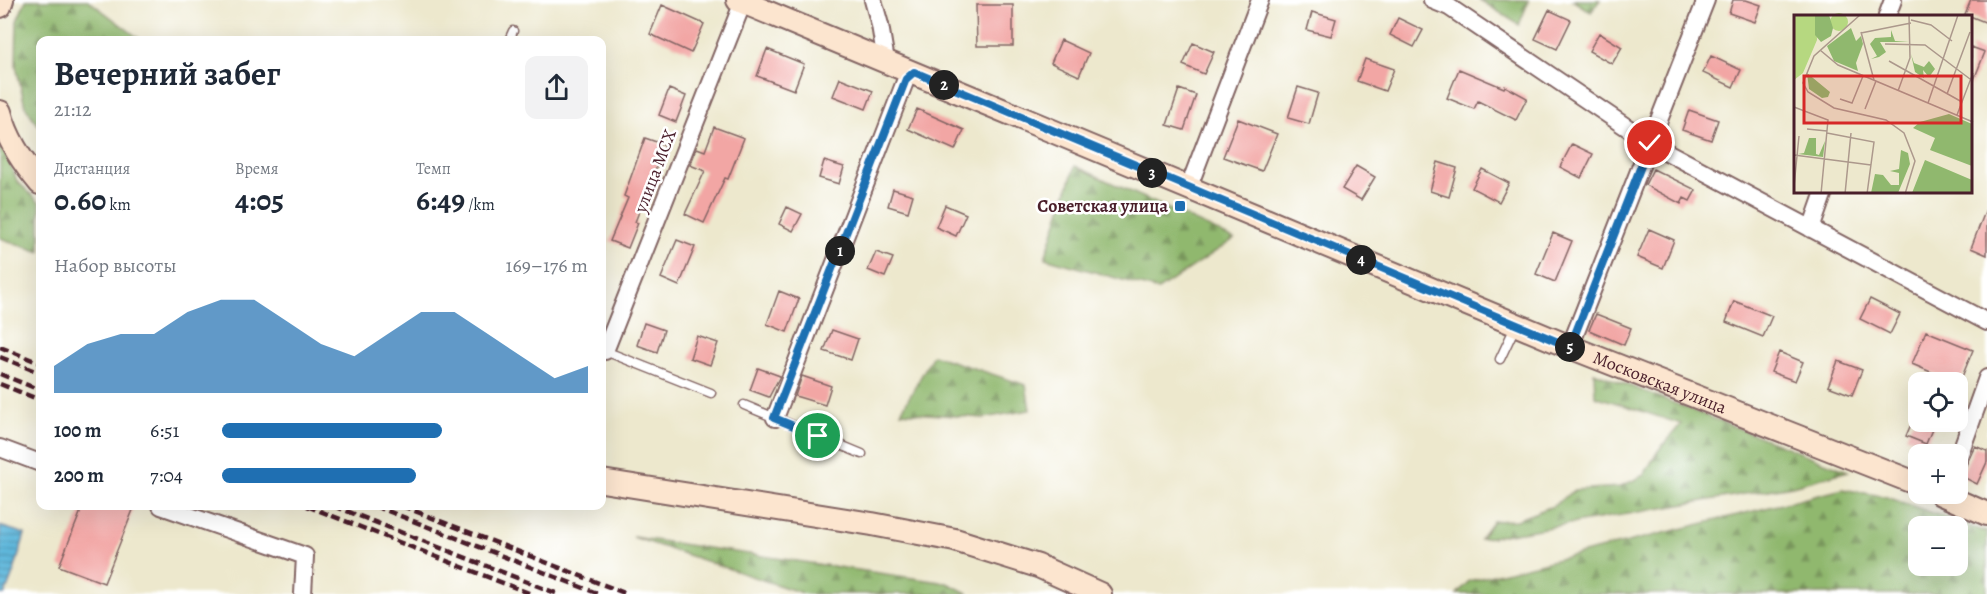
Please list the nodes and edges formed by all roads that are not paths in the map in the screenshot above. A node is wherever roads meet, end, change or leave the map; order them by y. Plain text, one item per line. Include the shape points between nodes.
1 (2, 0) edge
2 (873, 0) edge
3 (1260, 0) edge
4 (1432, 0) edge
5 (1706, 0) edge
6 (1893, 0) edge
7 (741, 1) edge
8 (0, 6) edge
9 (1887, 15) edge
10 (513, 31) dead end
11 (511, 36) edge
12 (886, 61) junction
13 (914, 72) junction
14 (0, 112) edge
15 (1650, 143) junction
16 (36, 178) edge
17 (1188, 189) junction
18 (1823, 194) edge
19 (1811, 229) junction
20 (1987, 322) edge
21 (1516, 325) junction
22 (606, 342) edge
23 (1570, 347) junction
24 (606, 351) edge
25 (1500, 359) dead end
26 (1987, 378) edge
27 (711, 393) dead end
28 (744, 405) dead end
29 (774, 418) junction
30 (1963, 444) edge
31 (0, 448) edge
32 (862, 454) dead end
33 (36, 462) edge
34 (1908, 480) edge
35 (606, 482) edge
36 (1966, 504) edge
37 (173, 510) edge
38 (1987, 514) edge
39 (303, 594) edge
40 (1100, 594) edge

1 - 8 street
2 - 12 street
3 - 17 street
4 - 15 street via 1449,7
5 - 15 street
6 - 9 street
7 - 12 street, Московская улица
7 - 22 street, улица МСХ
10 - 11 lane
12 - 13 street, Московская улица
13 - 17 street, Московская улица
13 - 29 street via 906,79
14 - 16 street via 5,132
15 - 19 street
15 - 23 street
17 - 21 street, Московская улица
18 - 19 street
19 - 20 street
21 - 23 street, Московская улица
21 - 25 lane
23 - 34 street, Московская улица
24 - 27 lane
26 - 30 street
28 - 29 lane
29 - 32 lane
31 - 33 street
35 - 40 street via 955,540 1038,566
36 - 38 street
37 - 39 street via 305,556

